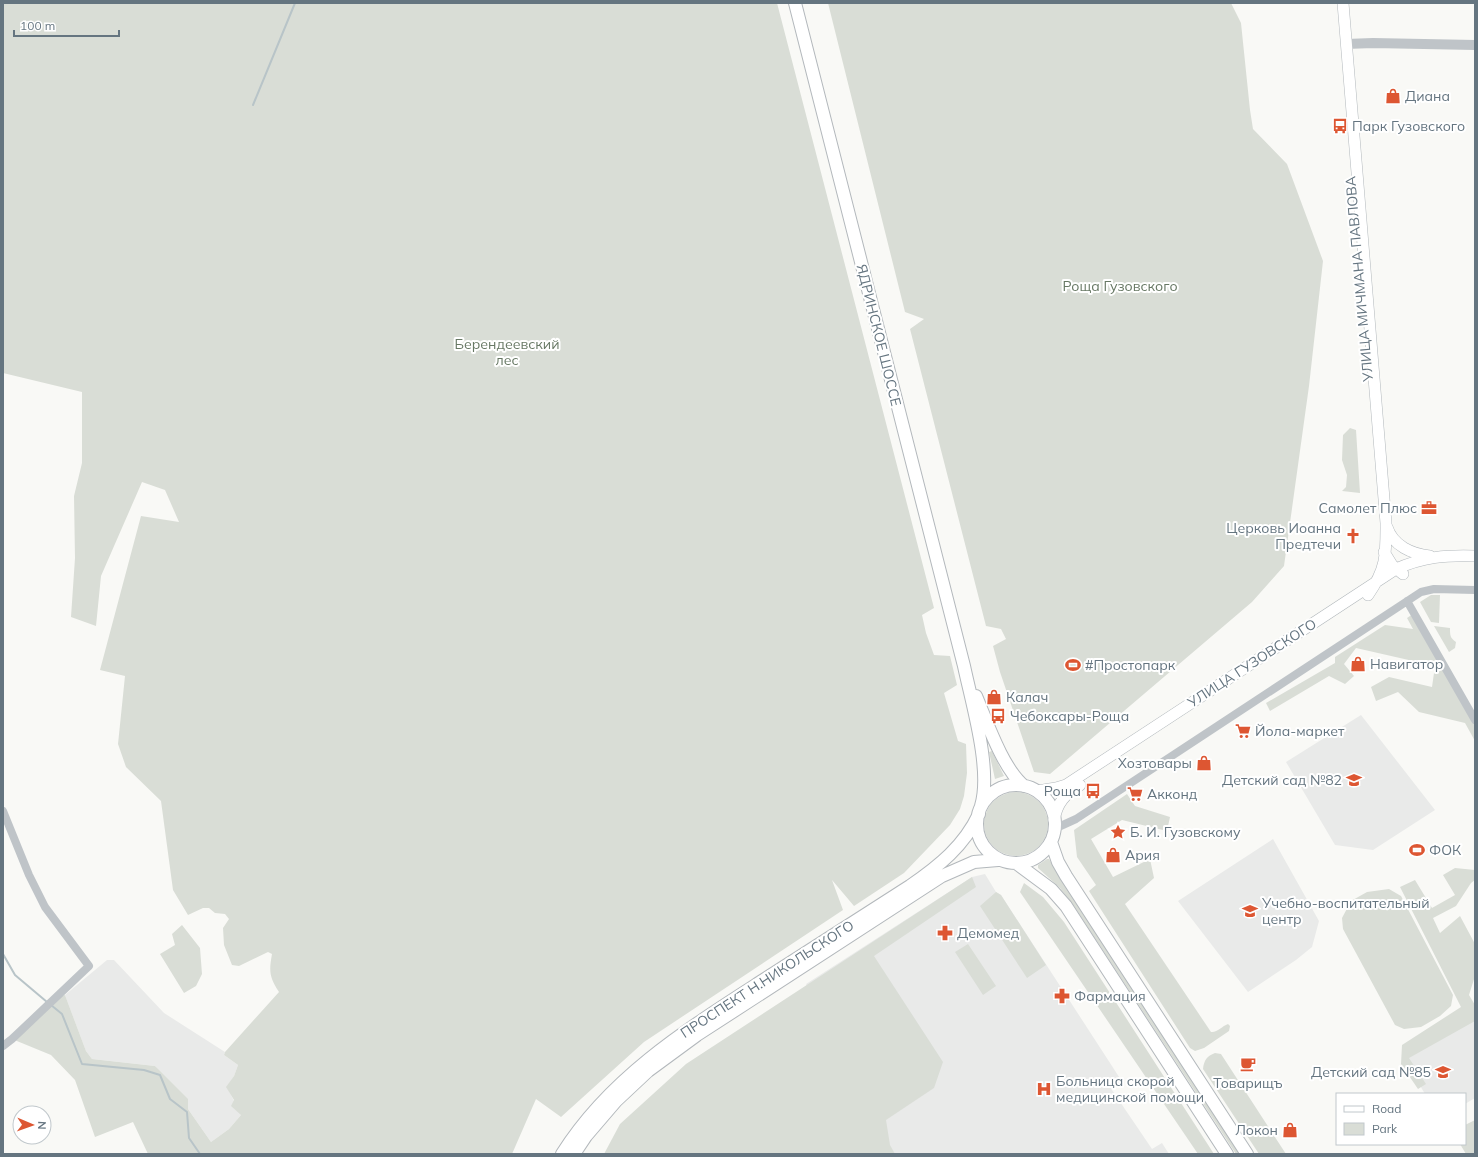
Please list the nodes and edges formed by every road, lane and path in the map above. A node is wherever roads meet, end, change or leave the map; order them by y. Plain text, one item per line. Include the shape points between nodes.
1 (795, 3) edge
2 (1336, 3) edge
3 (1343, 3) edge
4 (1342, 45) junction
5 (1475, 45) edge
6 (1382, 508) junction
7 (1386, 523) junction
8 (1379, 538) junction
9 (1385, 554) junction
10 (1475, 556) edge
11 (1436, 557) junction
12 (1475, 563) edge
13 (1399, 572) junction
14 (1377, 582) junction
15 (1475, 590) edge
16 (1366, 593) junction
17 (1407, 601) junction
18 (964, 666) junction
19 (1475, 720) edge
20 (1024, 786) junction
21 (1037, 791) junction
22 (980, 810) junction
23 (3, 812) edge
24 (1054, 824) junction
25 (1051, 842) junction
26 (998, 860) junction
27 (1016, 863) junction
28 (3, 1046) edge
29 (562, 1154) edge
30 (574, 1154) edge
31 (1227, 1154) edge
32 (1247, 1154) edge

1 - 18 main road, ЯДРИНСКОЕ ШОССЕ
2 - 4 main road, УЛИЦА МИЧМАНА ПАВЛОВА
3 - 4 main road, УЛИЦА МИЧМАНА ПАВЛОВА
4 - 5 street
4 - 6 main road, УЛИЦА МИЧМАНА ПАВЛОВА
6 - 7 main road, УЛИЦА МИЧМАНА ПАВЛОВА
6 - 8 main road, УЛИЦА МИЧМАНА ПАВЛОВА
7 - 9 main road, УЛИЦА МИЧМАНА ПАВЛОВА
7 - 11 main road via 1398,544 1414,553
8 - 9 main road, УЛИЦА МИЧМАНА ПАВЛОВА
8 - 16 main road via 1375,571
9 - 13 main road
9 - 14 main road, УЛИЦА МИЧМАНА ПАВЛОВА
10 - 11 main road, УЛИЦА ГУЗОВСКОГО
11 - 13 main road, УЛИЦА ГУЗОВСКОГО via 1415,561
12 - 13 main road, УЛИЦА ГУЗОВСКОГО via 1432,564
13 - 14 main road, УЛИЦА ГУЗОВСКОГО
13 - 16 main road, УЛИЦА ГУЗОВСКОГО
14 - 16 main road, УЛИЦА МИЧМАНА ПАВЛОВА
15 - 17 street via 1428,590
16 - 21 main road, УЛИЦА ГУЗОВСКОГО via 1304,628 1066,785
16 - 24 main road, УЛИЦА ГУЗОВСКОГО via 1069,791 1059,803
17 - 19 street
17 - 24 street via 1076,819
18 - 20 main road, ЯДРИНСКОЕ ШОССЕ via 1009,768
18 - 22 main road, ЯДРИНСКОЕ ШОССЕ via 983,758 985,782
20 - 21 main road
20 - 22 main road via 1008,786 996,790 990,794
21 - 24 main road via 1050,805
22 - 26 main road via 980,840 986,852
22 - 29 main road, ПРОСПЕКТ Н.НИКОЛЬСКОГО via 961,843 933,870 722,1006 642,1064 604,1100
23 - 28 street via 45,907 89,966
24 - 25 main road
25 - 27 main road via 1035,859
25 - 32 main road via 1066,876
26 - 27 main road
26 - 30 main road, ПРОСПЕКТ Н.НИКОЛЬСКОГО via 974,862 942,876 697,1035 648,1071 616,1101
27 - 31 main road via 1051,889 1066,906

